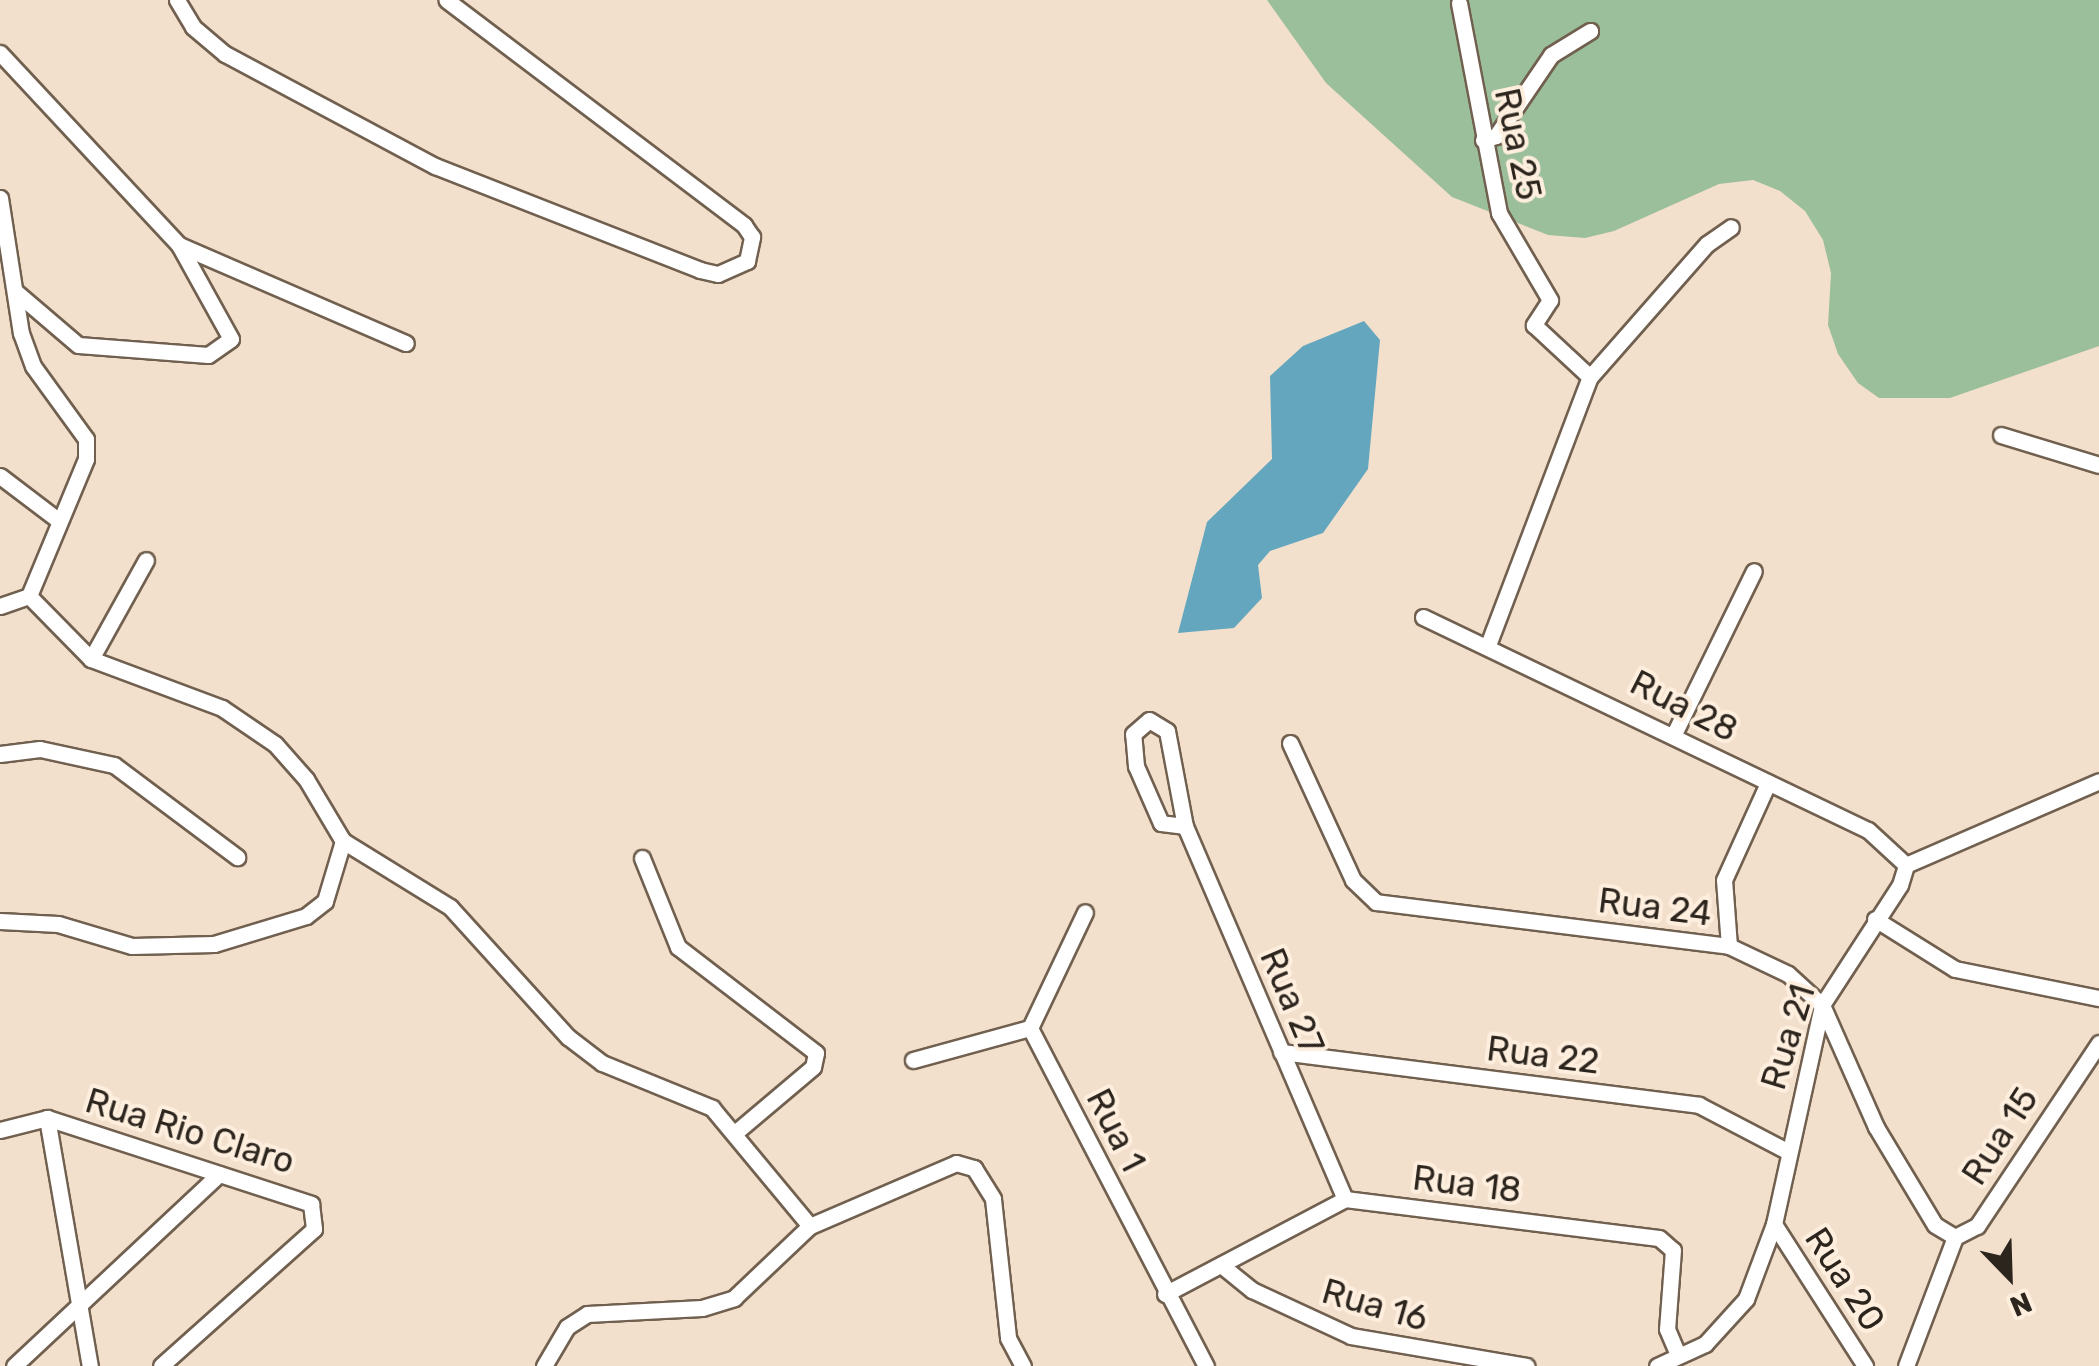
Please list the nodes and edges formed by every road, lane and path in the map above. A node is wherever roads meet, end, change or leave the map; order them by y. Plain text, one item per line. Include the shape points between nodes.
1 (177, 0) edge
2 (447, 0) edge
3 (1459, 3) dead end
4 (1590, 30) dead end
5 (0, 53) edge
6 (1483, 140) junction
7 (0, 198) edge
8 (1730, 228) dead end
9 (179, 245) junction
10 (16, 292) junction
11 (406, 343) dead end
12 (1590, 377) junction
13 (2001, 435) dead end
14 (2099, 464) edge
15 (0, 476) edge
16 (58, 520) junction
17 (146, 560) dead end
18 (1754, 571) dead end
19 (29, 596) junction
20 (0, 606) edge
21 (1424, 617) dead end
22 (1488, 646) junction
23 (92, 659) junction
24 (1674, 732) junction
25 (1290, 743) dead end
26 (0, 754) edge
27 (2099, 781) edge
28 (1768, 783) junction
29 (1184, 826) junction
30 (343, 841) junction
31 (237, 857) dead end
32 (642, 858) dead end
33 (1906, 865) junction
34 (1085, 912) dead end
35 (1875, 919) junction
36 (0, 921) edge
37 (1729, 946) junction
38 (2099, 998) edge
39 (1822, 1005) junction
40 (1030, 1028) junction
41 (2099, 1043) edge
42 (1280, 1052) junction
43 (913, 1060) dead end
44 (47, 1118) junction
45 (0, 1130) edge
46 (736, 1133) junction
47 (1787, 1151) junction
48 (220, 1174) junction
49 (1344, 1200) junction
50 (1774, 1224) junction
51 (810, 1226) junction
52 (1955, 1237) junction
53 (1221, 1265) junction
54 (1165, 1294) junction
55 (78, 1305) junction
56 (1676, 1353) junction
57 (14, 1366) edge
58 (90, 1366) edge
59 (161, 1366) edge
60 (544, 1366) edge
61 (1023, 1366) edge
62 (1206, 1366) edge
63 (1526, 1366) edge
64 (1657, 1366) edge
65 (1865, 1366) edge
66 (1906, 1366) edge

1 - 2 street via 193,27 225,54 435,166 700,270 718,274 747,261 752,237 744,225
3 - 6 street, Rua 25
4 - 6 street via 1551,56 1496,136
5 - 9 street
6 - 12 street, Rua 25 via 1499,213 1550,300 1534,325
7 - 10 street
8 - 12 street via 1707,244
9 - 10 street via 229,331 228,348 218,353 118,353 78,345
9 - 11 street
10 - 16 street via 33,366 86,439 86,460
12 - 22 street
13 - 14 street
15 - 16 street
16 - 19 street
17 - 23 street
18 - 24 street
19 - 20 street
19 - 23 street
21 - 22 street, Rua 28
22 - 24 street, Rua 28
23 - 30 street via 222,708 275,744 306,778
24 - 28 street, Rua 28
25 - 37 street, Rua 24 via 1353,880 1376,902
26 - 31 street via 40,750 114,765
27 - 33 street
28 - 33 street, Rua 28 via 1868,830
28 - 37 street via 1724,880
29 - 29 street via 1161,822 1136,766 1132,734 1149,720 1167,731
29 - 42 street, Rua 27
30 - 36 street via 326,901 306,916 214,944 132,946 58,924
30 - 46 street via 450,907 568,1037 602,1063 678,1090 712,1108
32 - 46 street via 678,947 816,1053 813,1067
33 - 35 street, Rua 21
34 - 40 street
35 - 38 street via 1955,969
35 - 39 street, Rua 21
37 - 39 street, Rua 24 via 1788,974
39 - 47 street, Rua 21
39 - 52 street, Rua 24 via 1876,1126 1935,1225
40 - 43 street
40 - 54 street, Rua 1
41 - 52 street, Rua 15 via 1977,1226
42 - 47 street, Rua 22 via 1699,1105
42 - 49 street, Rua 27
44 - 45 street, Rua Rio Claro
44 - 48 street, Rua Rio Claro
44 - 55 street
46 - 51 street
47 - 50 street, Rua 21
48 - 55 street
48 - 59 street, Rua Rio Claro via 303,1196 316,1216 314,1228
49 - 53 street
49 - 56 street, Rua 18 via 1668,1242 1674,1260 1666,1329
50 - 56 street, Rua 21 via 1730,1322 1694,1350
50 - 65 street, Rua 20
51 - 60 street via 734,1298 702,1308 587,1314 567,1327
51 - 61 street via 932,1168 974,1168 987,1182 1008,1338
52 - 66 street, Rua 15
53 - 54 street
53 - 63 street, Rua 16 via 1252,1290 1350,1336
54 - 62 street, Rua 1
55 - 57 street
55 - 58 street
56 - 64 street

